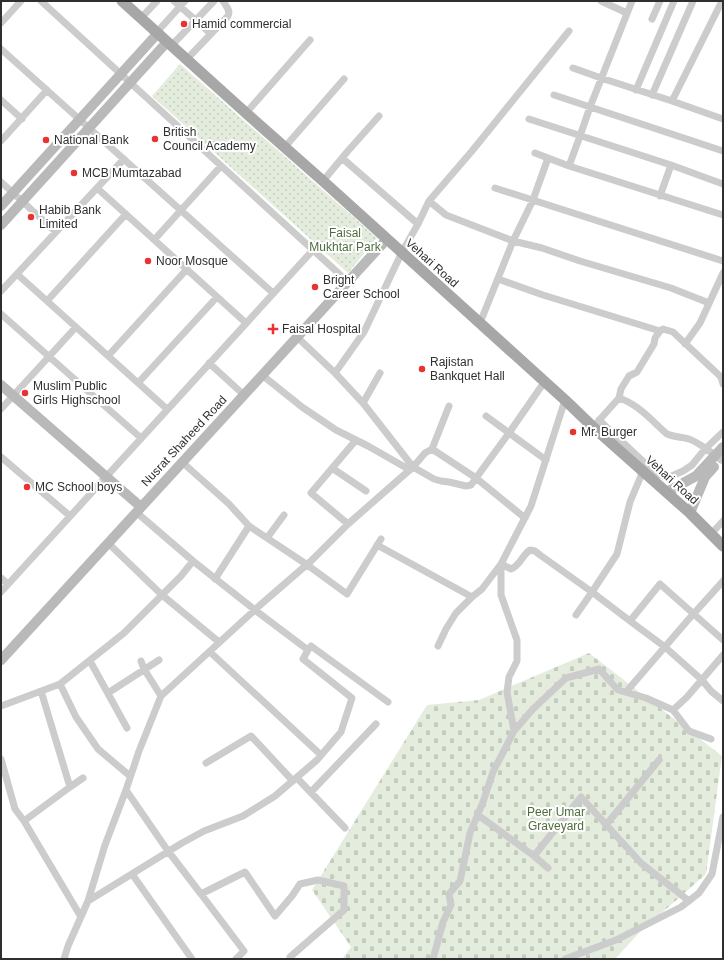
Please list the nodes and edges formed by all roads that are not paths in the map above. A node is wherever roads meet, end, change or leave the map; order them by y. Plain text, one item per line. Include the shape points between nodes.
1 (21, 1) edge
2 (41, 1) edge
3 (122, 1) edge
4 (157, 1) edge
5 (174, 1) edge
6 (214, 1) edge
7 (223, 1) edge
8 (600, 1) edge
9 (632, 1) edge
10 (660, 1) edge
11 (674, 1) edge
12 (693, 1) edge
13 (722, 1) edge
14 (183, 4) edge
15 (627, 13) junction
16 (141, 18) junction
17 (652, 19) dead end
18 (196, 20) junction
19 (1, 23) edge
20 (569, 31) dead end
21 (157, 33) junction
22 (211, 34) junction
23 (310, 40) dead end
24 (169, 44) junction
25 (1, 48) edge
26 (187, 59) junction
27 (573, 68) dead end
28 (121, 74) junction
29 (601, 78) junction
30 (344, 79) dead end
31 (130, 83) junction
32 (47, 90) junction
33 (636, 90) junction
34 (554, 95) dead end
35 (652, 95) junction
36 (1, 100) edge
37 (672, 101) junction
38 (590, 107) junction
39 (246, 113) junction
40 (379, 116) dead end
41 (722, 116) edge
42 (80, 118) junction
43 (22, 119) junction
44 (530, 119) dead end
45 (89, 128) junction
46 (580, 136) junction
47 (1, 141) edge
48 (284, 148) junction
49 (723, 151) edge
50 (535, 153) dead end
51 (342, 158) junction
52 (548, 158) junction
53 (124, 159) junction
54 (671, 165) junction
55 (221, 166) junction
56 (569, 166) junction
57 (323, 181) junction
58 (1, 182) edge
59 (723, 184) edge
60 (97, 188) junction
61 (495, 188) dead end
62 (13, 193) junction
63 (660, 196) junction
64 (532, 200) junction
65 (429, 201) junction
66 (22, 202) junction
67 (1, 206) edge
68 (181, 210) junction
69 (126, 214) junction
70 (723, 215) edge
71 (418, 224) junction
72 (1, 225) edge
73 (56, 232) junction
74 (387, 239) junction
75 (154, 240) junction
76 (513, 241) junction
77 (312, 250) junction
78 (402, 252) junction
79 (723, 261) edge
80 (187, 269) junction
81 (723, 272) edge
82 (17, 274) junction
83 (498, 279) junction
84 (348, 282) junction
85 (1, 291) edge
86 (273, 293) junction
87 (217, 297) junction
88 (47, 302) junction
89 (709, 302) junction
90 (1, 314) edge
91 (246, 323) junction
92 (480, 323) junction
93 (76, 327) junction
94 (660, 331) junction
95 (298, 337) junction
96 (685, 344) junction
97 (49, 356) junction
98 (108, 356) junction
99 (209, 363) junction
100 (380, 372) dead end
101 (335, 373) junction
102 (262, 375) junction
103 (722, 379) edge
104 (545, 381) junction
105 (138, 383) junction
106 (1, 385) edge
107 (244, 395) junction
108 (13, 396) junction
109 (619, 398) junction
110 (565, 400) junction
111 (362, 403) junction
112 (449, 406) dead end
113 (1, 409) edge
114 (167, 409) junction
115 (486, 416) dead end
116 (596, 424) junction
117 (723, 432) edge
118 (509, 434) junction
119 (141, 438) junction
120 (356, 440) junction
121 (723, 447) edge
122 (432, 449) junction
123 (706, 449) junction
124 (1, 457) edge
125 (720, 458) edge
126 (546, 460) junction
127 (182, 462) junction
128 (332, 468) junction
129 (411, 468) junction
130 (643, 471) junction
131 (106, 477) junction
132 (476, 478) junction
133 (366, 491) dead end
134 (667, 492) junction
135 (139, 510) junction
136 (690, 513) junction
137 (284, 515) dead end
138 (70, 516) junction
139 (525, 518) junction
140 (723, 521) edge
141 (348, 524) junction
142 (249, 526) junction
143 (711, 534) junction
144 (267, 538) junction
145 (108, 543) junction
146 (723, 546) edge
147 (193, 561) junction
148 (306, 564) junction
149 (501, 564) junction
150 (1, 578) edge
151 (215, 579) junction
152 (723, 581) edge
153 (8, 584) junction
154 (1, 592) edge
155 (592, 592) junction
156 (162, 595) junction
157 (472, 597) junction
158 (255, 610) junction
159 (693, 614) junction
160 (576, 615) dead end
161 (630, 621) junction
162 (723, 640) edge
163 (219, 642) junction
164 (438, 646) dead end
165 (665, 647) junction
166 (308, 650) junction
167 (210, 652) junction
168 (723, 655) edge
169 (2, 656) edge
170 (159, 660) dead end
171 (90, 661) junction
172 (141, 661) dead end
173 (144, 669) junction
174 (702, 680) junction
175 (60, 684) junction
176 (42, 691) junction
177 (626, 692) junction
178 (108, 693) junction
179 (161, 696) junction
180 (723, 701) edge
181 (388, 702) dead end
182 (1, 706) edge
183 (673, 710) junction
184 (376, 724) dead end
185 (127, 728) dead end
186 (514, 732) junction
187 (711, 739) dead end
188 (321, 754) junction
189 (1, 759) edge
190 (659, 760) dead end
191 (206, 763) dead end
192 (130, 776) junction
193 (84, 778) dead end
194 (295, 779) junction
195 (70, 787) junction
196 (126, 790) junction
197 (311, 792) junction
198 (478, 815) junction
199 (723, 817) edge
200 (24, 820) junction
201 (606, 825) junction
202 (345, 828) dead end
203 (168, 850) junction
204 (534, 856) junction
205 (548, 868) dead end
206 (132, 874) junction
207 (201, 894) junction
208 (88, 901) junction
209 (689, 901) junction
210 (81, 917) junction
211 (65, 959) edge
212 (192, 959) edge
213 (236, 959) edge
214 (290, 959) edge
215 (433, 959) edge
216 (565, 959) edge

1 - 19 street
2 - 28 street
3 - 16 main road, Vehari Road
4 - 16 street
5 - 14 street
6 - 18 street
7 - 22 street via 229,14
8 - 15 street
9 - 15 street
10 - 17 street
11 - 33 street
12 - 35 street
13 - 37 street
14 - 18 street
14 - 21 street
15 - 29 street
16 - 21 main road, Vehari Road
18 - 22 street
18 - 24 street
20 - 65 street
21 - 24 main road, Vehari Road
21 - 28 street
22 - 26 street
23 - 39 street
24 - 26 main road, Vehari Road
24 - 31 street
25 - 32 street
26 - 39 main road, Vehari Road
27 - 29 street
28 - 31 street
28 - 42 street
29 - 33 street
29 - 38 street
30 - 48 street
31 - 45 street
31 - 55 street
32 - 42 street
32 - 43 street
33 - 35 street
34 - 38 street
35 - 37 street
36 - 43 street
37 - 41 street
38 - 46 street
38 - 49 street
39 - 48 main road, Vehari Road
40 - 51 street
42 - 45 street
42 - 62 street
43 - 47 street
44 - 46 street
45 - 53 street
45 - 66 street
46 - 54 street
46 - 56 street
48 - 57 main road, Vehari Road
50 - 52 street
51 - 57 street
51 - 71 street
52 - 56 street
52 - 64 street
53 - 60 street
53 - 68 street
54 - 59 street
54 - 63 street
55 - 68 street
55 - 77 street
56 - 63 street
57 - 74 main road, Vehari Road
58 - 62 street
60 - 69 street
60 - 73 street
61 - 64 street
62 - 66 street
62 - 67 street
63 - 70 street
64 - 76 street
64 - 79 street
65 - 71 street
65 - 76 street via 446,215
66 - 72 street
66 - 73 street
68 - 75 street
68 - 86 street
69 - 75 street
69 - 88 street
71 - 78 street
73 - 82 street
74 - 78 main road, Vehari Road
74 - 84 street, Nusrat Shaheed Road
75 - 80 street
76 - 83 street
76 - 89 street via 671,288
77 - 84 street
77 - 86 street
78 - 92 main road, Vehari Road
78 - 101 street via 364,332
80 - 87 street
80 - 98 street
81 - 89 street
82 - 85 street
82 - 88 street
83 - 92 street
83 - 94 street
84 - 95 street, Nusrat Shaheed Road
86 - 91 street
87 - 91 street
87 - 105 street
88 - 93 street
89 - 96 street via 700,323
90 - 97 street
91 - 99 street
92 - 104 main road, Vehari Road
93 - 97 street
93 - 98 street
94 - 96 street via 663,329 672,332
94 - 109 street via 637,372 629,376
95 - 101 street
95 - 102 street, Nusrat Shaheed Road
96 - 103 street
97 - 108 street
97 - 119 street
98 - 105 street
99 - 107 street
99 - 114 street
100 - 111 street
101 - 111 street
102 - 107 street, Nusrat Shaheed Road
102 - 120 street via 302,407
104 - 110 main road, Vehari Road
104 - 118 street
105 - 114 street
106 - 108 street
107 - 127 street, Nusrat Shaheed Road
108 - 113 street
108 - 131 street
109 - 116 street
109 - 123 street via 628,400 667,434 691,440
110 - 116 main road, Vehari Road
110 - 126 street
111 - 129 street
112 - 122 street
114 - 119 street
115 - 118 street
116 - 123 street via 663,476 668,477 683,471
116 - 130 main road, Vehari Road
117 - 123 street
118 - 126 street
118 - 132 street
119 - 131 street
120 - 128 street
120 - 129 street
121 - 125 street
122 - 129 street
122 - 132 street
123 - 125 street
124 - 138 street
125 - 134 street via 696,476
125 - 136 street via 705,477
126 - 139 street
127 - 135 street, Nusrat Shaheed Road
127 - 142 street via 229,504
128 - 133 street
128 - 141 street via 311,493
129 - 132 street via 440,481 466,486 471,485
129 - 141 street
130 - 134 main road, Vehari Road
130 - 155 street via 630,502 617,554
131 - 135 street
131 - 138 street
132 - 139 street
134 - 136 main road, Vehari Road
135 - 145 street, Nusrat Shaheed Road
135 - 147 street
136 - 143 main road, Vehari Road
137 - 144 street
138 - 153 street
139 - 149 street
140 - 143 street
141 - 148 street
142 - 144 street
142 - 151 street
143 - 146 main road, Vehari Road
144 - 148 street
145 - 156 street
145 - 169 street, Nusrat Shaheed Road
147 - 151 street
147 - 156 street
148 - 157 street via 347,594 379,542
148 - 158 street
149 - 155 street via 510,569 514,568 527,552 534,551
149 - 157 street via 482,589
149 - 186 street via 501,595 516,640 517,661 509,678 507,692
150 - 153 street
151 - 158 street
152 - 159 street
153 - 154 street
155 - 160 street
155 - 161 street
156 - 163 street
156 - 171 street via 124,634
157 - 164 street via 456,614
158 - 163 street
158 - 166 street
159 - 161 street via 660,584
159 - 162 street
159 - 165 street
161 - 165 street
163 - 167 street
165 - 174 street
165 - 177 street
166 - 181 street via 311,646
166 - 188 street via 303,659 352,698 341,732
167 - 179 street
167 - 188 street
168 - 174 street
170 - 173 street
171 - 175 street
171 - 178 street
172 - 173 street
173 - 178 street
173 - 179 street
174 - 180 street
174 - 183 street
175 - 176 street
175 - 192 street via 76,717 98,749
176 - 182 street
176 - 195 street
177 - 183 street
177 - 186 street via 618,690 599,669 566,678 533,709
178 - 185 street
179 - 192 street
183 - 187 street via 688,731
184 - 197 street
186 - 198 street via 493,772
188 - 194 street
189 - 200 street via 15,809
190 - 201 street
191 - 194 street via 251,736
192 - 196 street
193 - 195 street
194 - 197 street
194 - 203 street via 275,796 243,816 204,831
195 - 200 street
196 - 203 street
196 - 208 street via 105,845
197 - 202 street
198 - 204 street
198 - 215 street via 470,832 460,881 450,894 451,905 443,922
199 - 209 street via 712,874 699,893
200 - 210 street
201 - 204 street via 581,797
201 - 209 street via 641,863
203 - 206 street
203 - 207 street
204 - 205 street
206 - 208 street
206 - 212 street
207 - 213 street via 244,951
207 - 214 street via 245,872 275,916 300,884 318,880 344,886 344,910
208 - 210 street
209 - 216 street via 616,940
210 - 211 street

